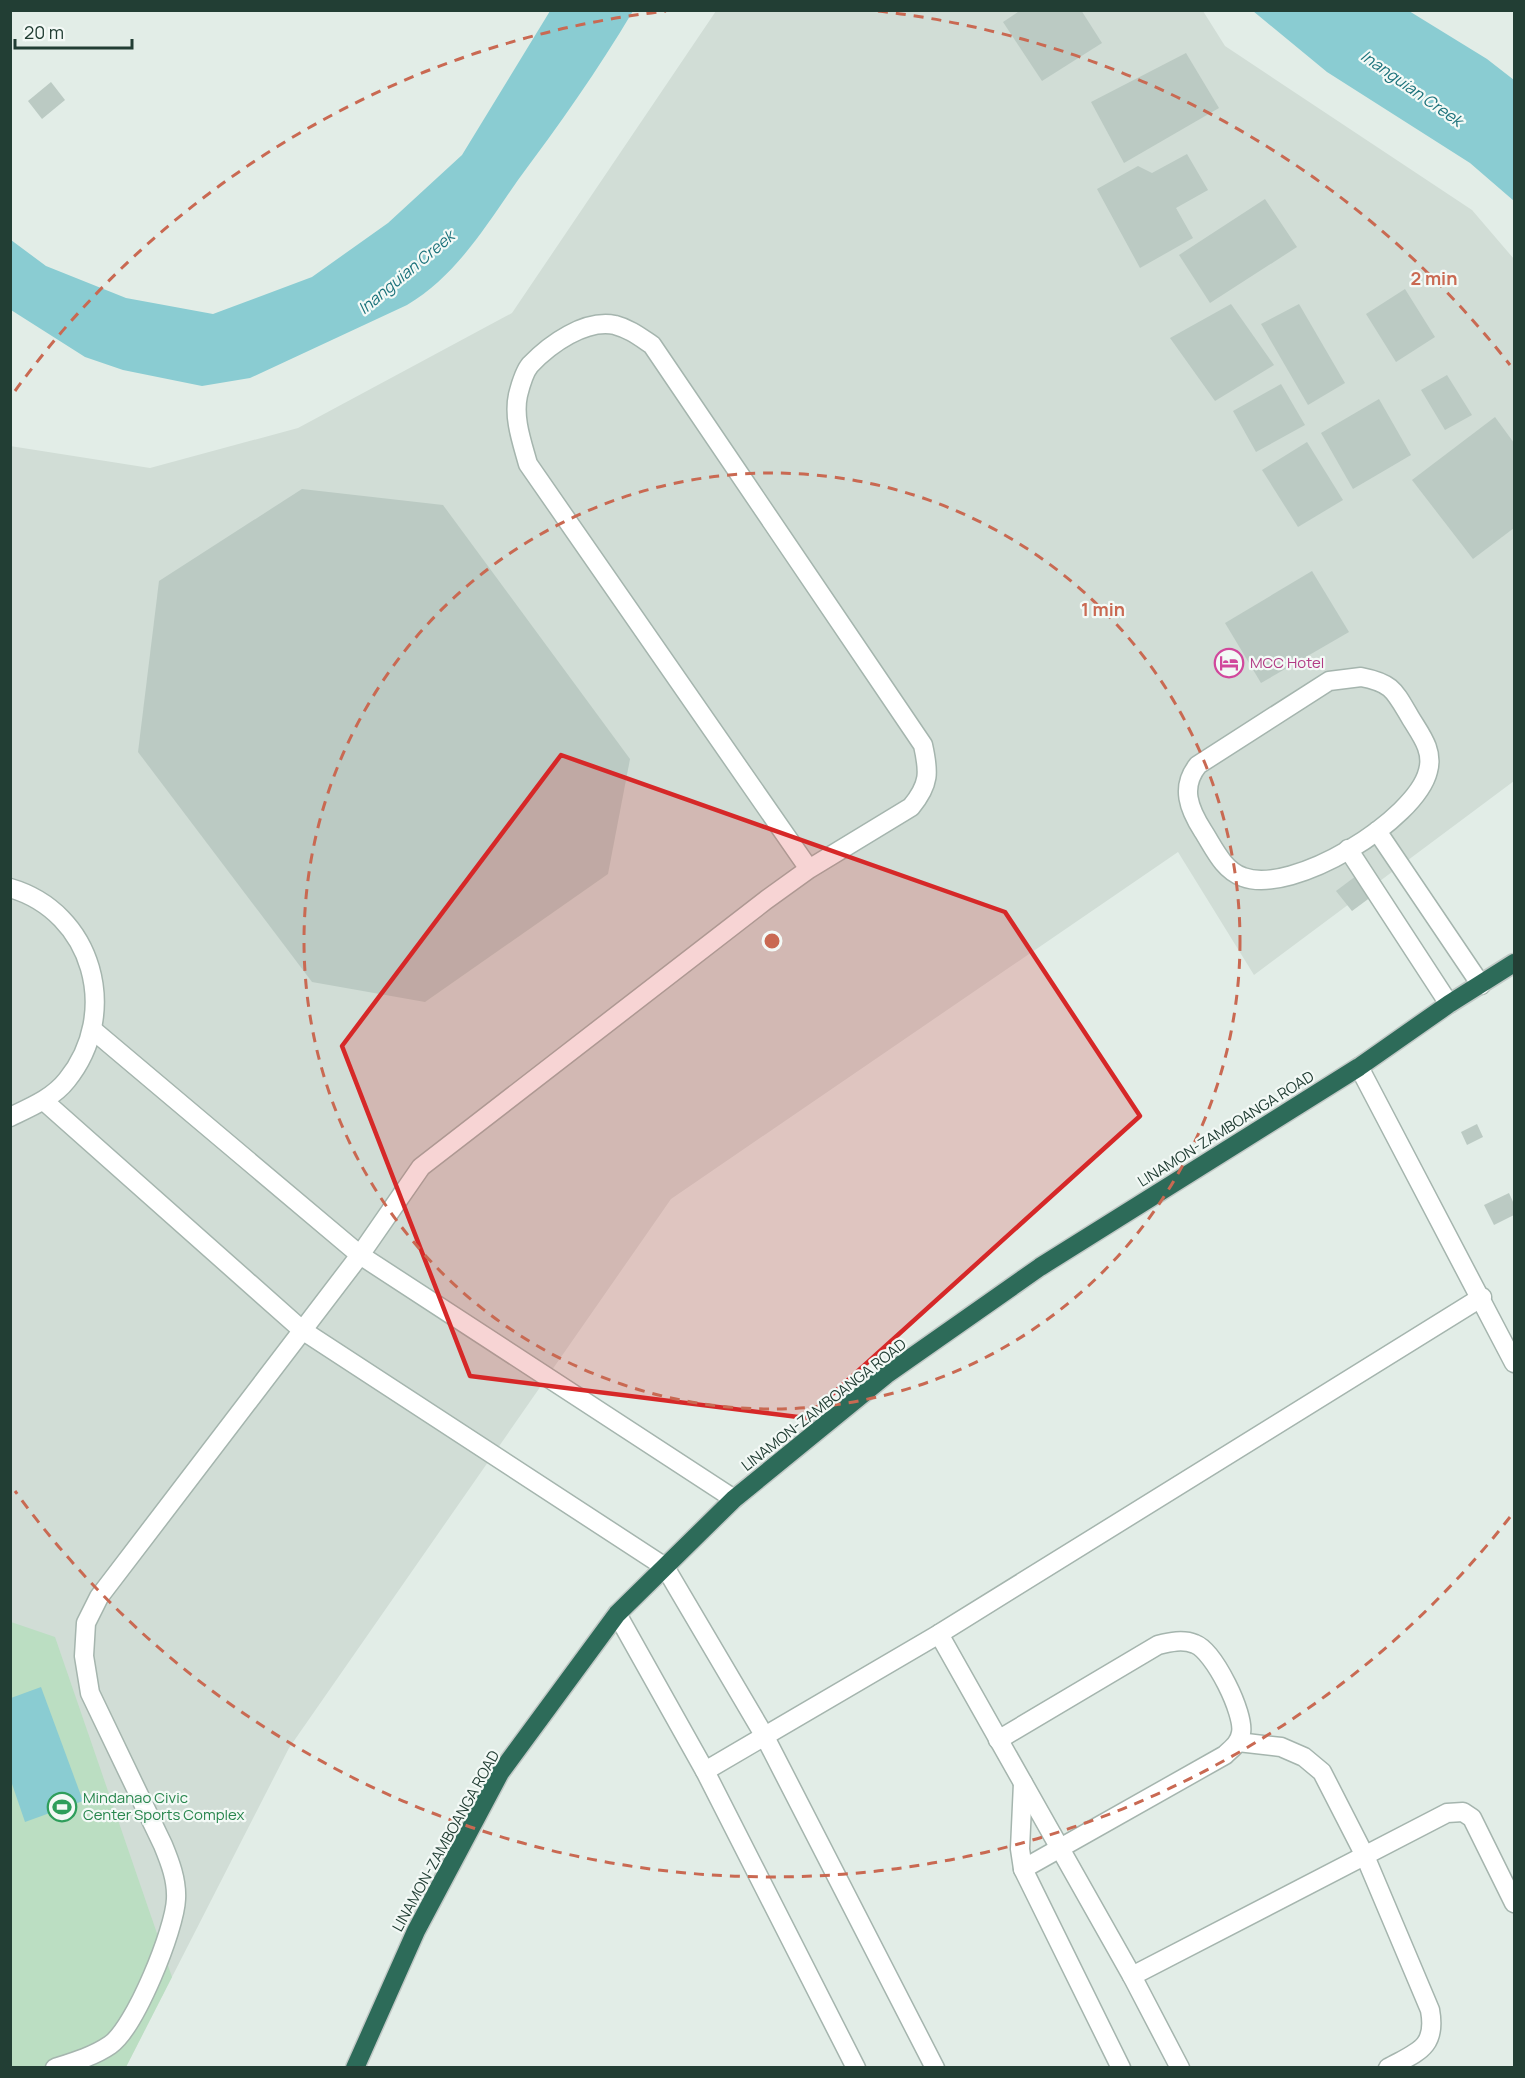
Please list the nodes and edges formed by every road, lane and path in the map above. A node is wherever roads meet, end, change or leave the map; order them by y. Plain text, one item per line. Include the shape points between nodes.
1 (1377, 831) junction
2 (1347, 849) junction
3 (809, 870) junction
4 (10, 888) edge
5 (1515, 963) edge
6 (1480, 985) junction
7 (1449, 1004) junction
8 (93, 1030) junction
9 (1359, 1067) junction
10 (44, 1101) junction
11 (10, 1117) edge
12 (360, 1255) junction
13 (1482, 1297) junction
14 (302, 1330) junction
15 (1515, 1363) edge
16 (734, 1500) junction
17 (665, 1567) junction
18 (617, 1614) junction
19 (939, 1634) junction
20 (764, 1736) junction
21 (998, 1740) junction
22 (1238, 1742) junction
23 (705, 1771) junction
24 (1023, 1783) junction
25 (1061, 1848) junction
26 (1365, 1856) junction
27 (1023, 1869) junction
28 (1515, 1903) edge
29 (1132, 1976) junction
30 (55, 2067) edge
31 (355, 2067) edge
32 (856, 2067) edge
33 (935, 2067) edge
34 (1121, 2067) edge
35 (1180, 2067) edge
36 (1388, 2067) edge

1 - 2 lane
1 - 2 lane via 1421,790 1429,769 1429,750 1393,688 1382,681 1361,677 1329,681 1198,765 1191,774 1186,795 1193,816 1228,870 1245,878 1272,881 1299,874
1 - 6 lane
2 - 7 lane
3 - 3 lane via 911,807 923,793 928,769 922,745 652,345 615,325 589,326 565,337 529,366 518,397 518,423 528,464
3 - 12 lane via 421,1167
4 - 8 lane via 30,893 63,918 85,951 96,990
5 - 6 highway, LINAMON-ZAMBOANGA ROAD
6 - 7 highway, LINAMON-ZAMBOANGA ROAD
7 - 9 highway, LINAMON-ZAMBOANGA ROAD
8 - 10 lane via 83,1058 66,1082
8 - 12 lane
9 - 13 lane
9 - 16 highway, LINAMON-ZAMBOANGA ROAD via 1040,1267 886,1375
10 - 11 lane
10 - 14 lane
12 - 14 lane
12 - 16 lane
13 - 15 lane
13 - 19 lane
14 - 17 lane
14 - 30 lane via 99,1597 86,1623 84,1656 90,1693 163,1845 173,1870 176,1897 172,1928 136,2010 113,2044 81,2060
16 - 17 highway, LINAMON-ZAMBOANGA ROAD
17 - 18 highway, LINAMON-ZAMBOANGA ROAD
17 - 20 lane
18 - 23 lane
18 - 31 highway, LINAMON-ZAMBOANGA ROAD via 500,1773 416,1931
19 - 20 lane
19 - 21 lane
20 - 23 lane
20 - 33 lane
21 - 22 lane via 1158,1645 1175,1640 1196,1644 1211,1657 1239,1711 1242,1730
21 - 24 lane
22 - 25 lane via 1225,1755
22 - 26 lane via 1281,1747 1304,1756 1322,1772
23 - 32 lane
24 - 25 lane
24 - 27 lane
25 - 27 lane
25 - 29 lane
26 - 28 lane via 1447,1813 1463,1812 1479,1828
26 - 29 lane
26 - 36 lane via 1430,2010 1433,2028 1427,2045
27 - 34 lane
29 - 35 lane

